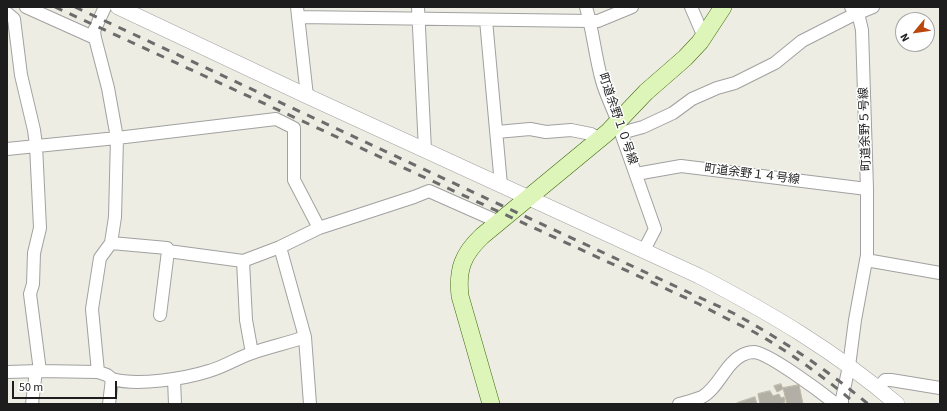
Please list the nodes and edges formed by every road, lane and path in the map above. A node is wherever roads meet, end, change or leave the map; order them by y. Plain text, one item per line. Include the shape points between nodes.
1 (8, 7) edge
2 (26, 7) edge
3 (105, 7) edge
4 (118, 7) edge
5 (586, 7) edge
6 (632, 7) edge
7 (691, 7) edge
8 (723, 7) edge
9 (873, 7) edge
10 (854, 10) edge
11 (298, 12) edge
12 (418, 13) edge
13 (9, 16) edge
14 (486, 20) junction
15 (590, 21) junction
16 (704, 37) junction
17 (95, 38) junction
18 (307, 96) junction
19 (620, 127) junction
20 (497, 132) junction
21 (117, 138) junction
22 (600, 139) junction
23 (36, 145) junction
24 (7, 149) edge
25 (425, 150) junction
26 (636, 174) junction
27 (501, 185) junction
28 (867, 189) junction
29 (529, 198) junction
30 (499, 222) junction
31 (319, 228) junction
32 (111, 243) junction
33 (280, 247) junction
34 (644, 250) junction
35 (168, 251) junction
36 (867, 257) junction
37 (243, 261) junction
38 (940, 273) edge
39 (160, 315) dead end
40 (305, 337) junction
41 (252, 353) junction
42 (849, 366) junction
43 (38, 371) junction
44 (7, 372) edge
45 (98, 372) junction
46 (112, 379) junction
47 (174, 380) junction
48 (878, 388) junction
49 (940, 388) edge
50 (32, 404) edge
51 (109, 404) edge
52 (175, 404) edge
53 (310, 404) edge
54 (491, 404) edge
55 (679, 404) edge
56 (834, 404) edge
57 (896, 404) edge

1 - 13 street
2 - 17 street
3 - 17 street via 94,31
4 - 18 street
5 - 15 street, 町道余野１０号線
6 - 15 street
7 - 16 street
8 - 16 main road
9 - 10 street
10 - 19 street via 802,41 775,63 692,100 673,114 643,127
10 - 28 street, 町道余野５号線 via 862,30
11 - 12 street
11 - 18 street
12 - 14 street
12 - 25 street
13 - 23 street
14 - 15 street
14 - 20 street
15 - 19 street, 町道余野１０号線 via 602,81
16 - 19 main road via 685,58 646,92
17 - 21 street
18 - 25 street
19 - 22 main road
19 - 26 street, 町道余野１０号線
20 - 22 street via 530,129 546,132 571,130 591,134
20 - 27 street
21 - 23 street
21 - 31 street via 276,119 294,128 294,180
21 - 32 street via 115,217
22 - 29 main road
23 - 24 street
23 - 43 street via 40,228 34,253 33,284 30,294
25 - 27 street
26 - 28 street, 町道余野１４号線 via 681,166
26 - 34 street, 町道余野１０号線 via 655,229
27 - 29 street
28 - 36 street, 町道余野５号線
29 - 30 main road
29 - 34 street
30 - 31 street via 429,191
30 - 54 main road via 472,245 466,254 459,285 462,306
31 - 33 street
32 - 35 street via 167,248
32 - 45 street via 100,258 92,309
33 - 37 street
33 - 40 street
34 - 42 street via 746,300 796,329
35 - 37 street
35 - 39 street
36 - 38 street
36 - 42 street, 町道余野５号線
37 - 41 street via 246,320
40 - 41 street
40 - 53 street
41 - 47 street via 210,371
42 - 48 street
42 - 56 street, 町道余野５号線 via 842,399
43 - 44 street
43 - 45 street
43 - 50 street
45 - 46 street
46 - 47 street
46 - 51 street
47 - 52 street
48 - 49 street via 885,380 891,380
48 - 57 street
55 - 56 street via 703,397 732,363 743,355 754,352 803,379

